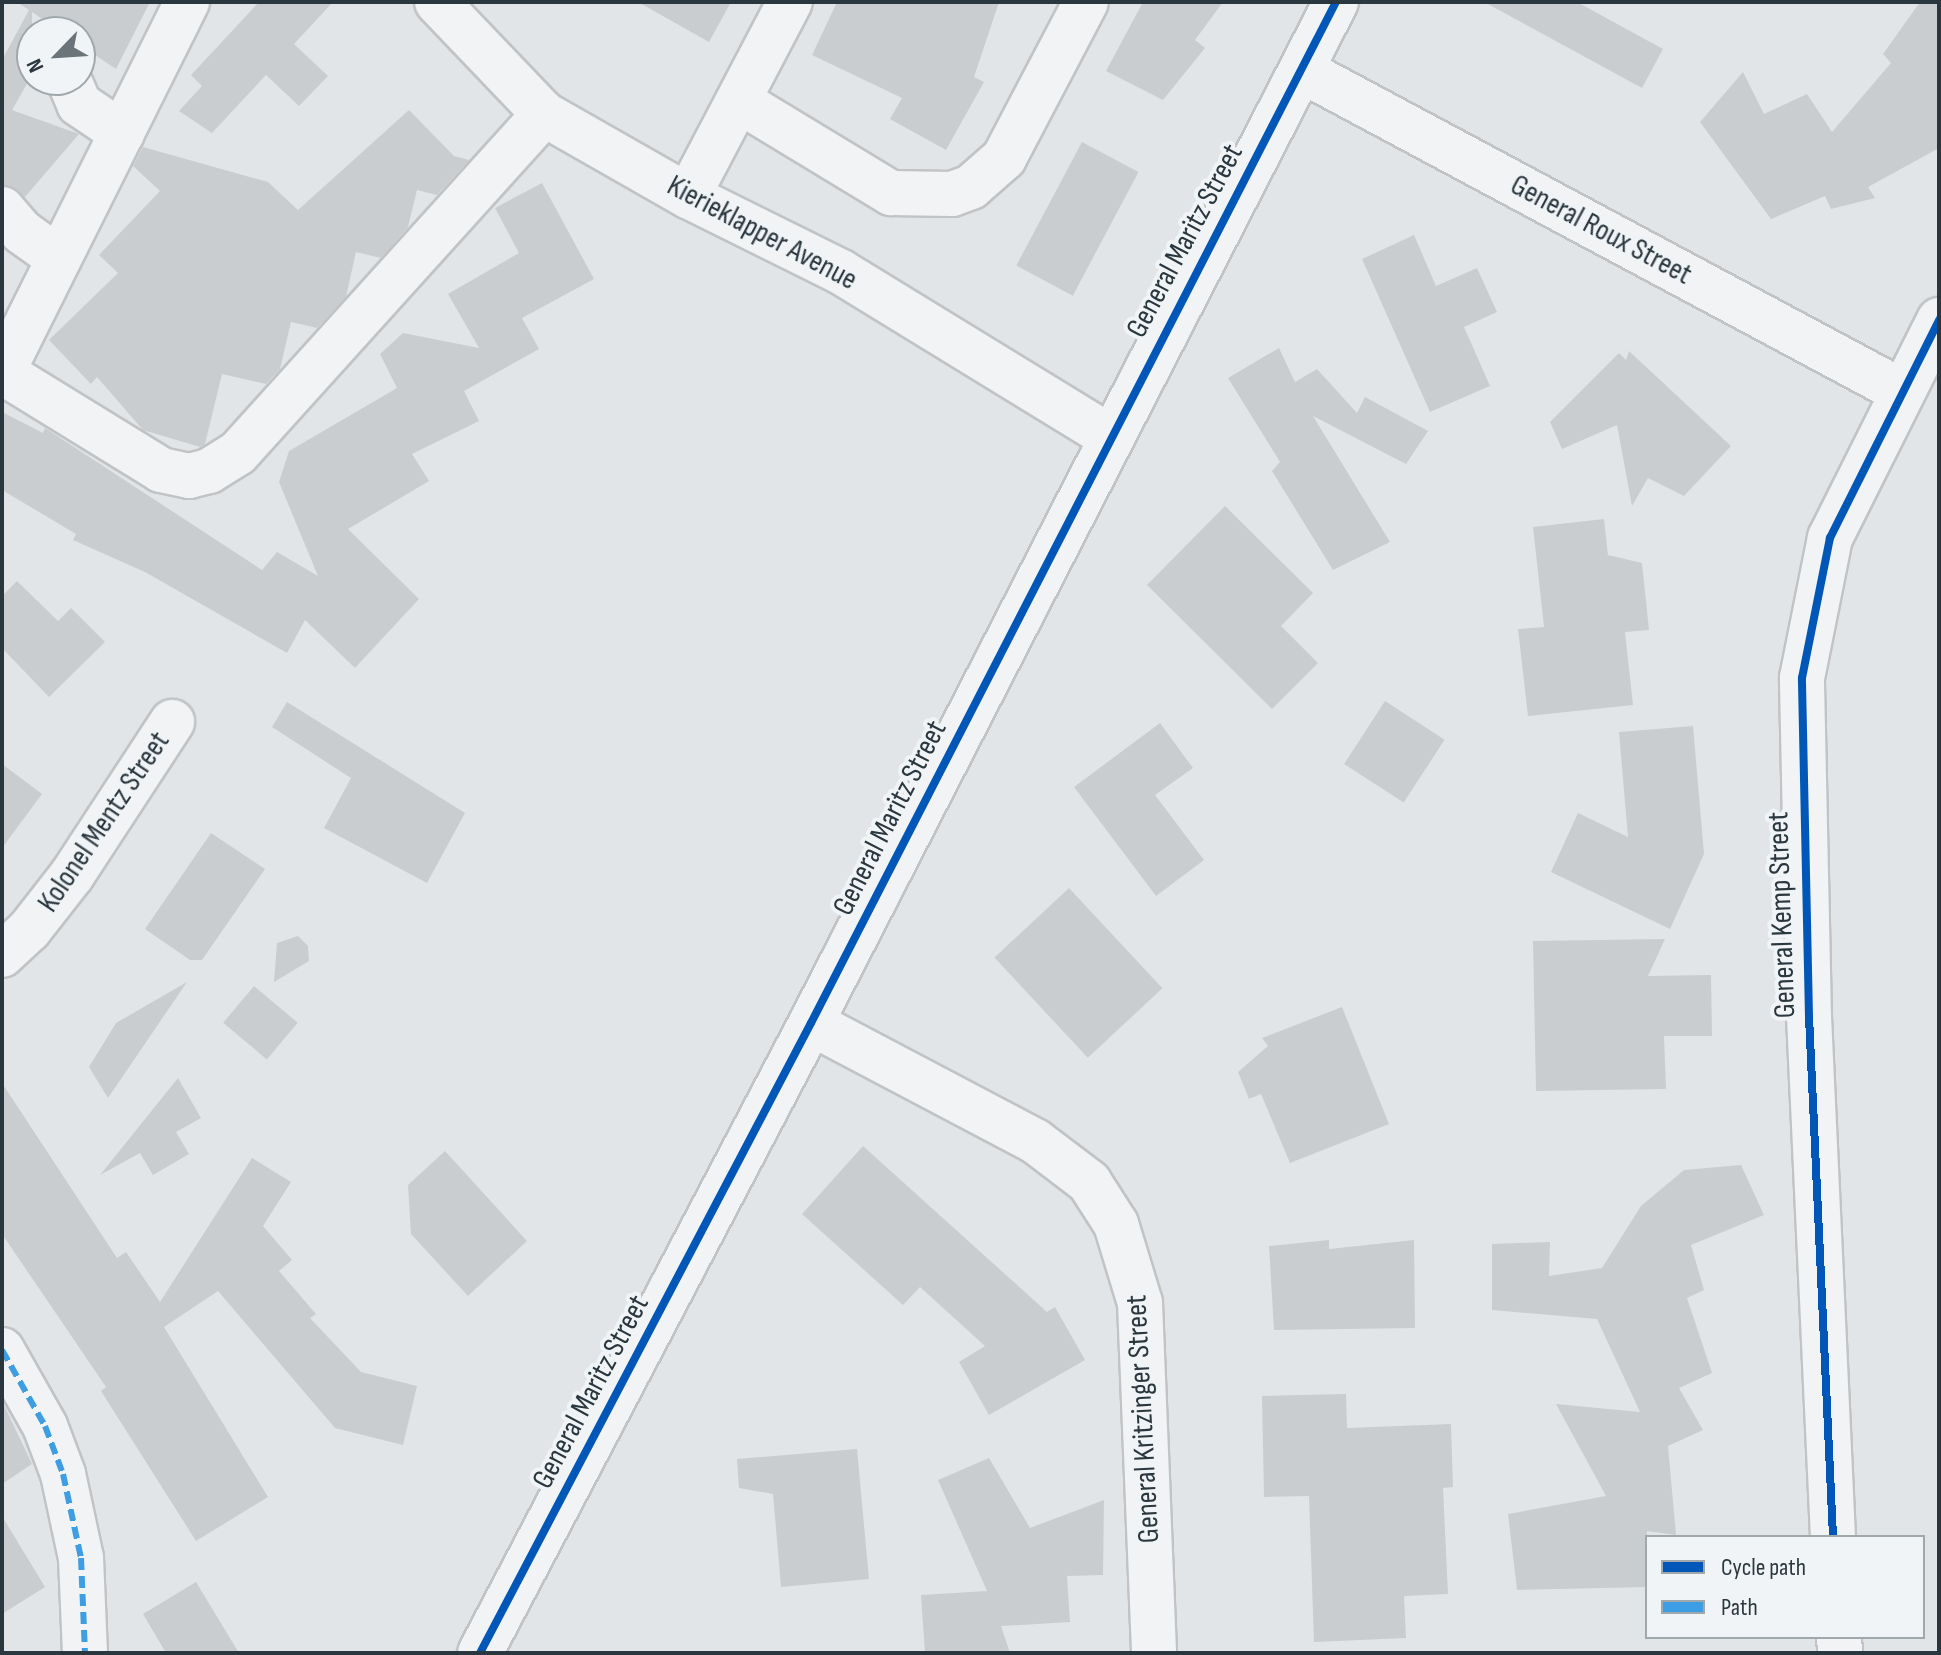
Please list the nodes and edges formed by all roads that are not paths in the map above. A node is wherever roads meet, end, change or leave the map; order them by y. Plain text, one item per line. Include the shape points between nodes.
1 (437, 2) edge
2 (790, 2) edge
3 (1086, 2) edge
4 (1336, 2) edge
5 (182, 4) edge
6 (1301, 70) junction
7 (76, 96) edge
8 (739, 101) junction
9 (544, 114) junction
10 (122, 133) junction
11 (688, 196) junction
12 (2, 209) edge
13 (57, 257) junction
14 (1939, 320) edge
15 (2, 372) edge
16 (1901, 391) junction
17 (1110, 437) junction
18 (172, 722) dead end
19 (2, 955) edge
20 (811, 1023) junction
21 (2, 1350) edge
22 (1833, 1535) edge
23 (85, 1653) edge
24 (480, 1653) edge
25 (1154, 1653) edge

1 - 9 street, Kierieklapper Avenue
2 - 8 street
3 - 8 street via 1004,158 971,187 952,194 891,193
4 - 6 street, General Maritz Street
5 - 10 street
6 - 16 street, General Roux Street
6 - 17 street, General Maritz Street
7 - 10 street via 79,104
8 - 11 street
9 - 11 street, Kierieklapper Avenue
9 - 15 street via 238,453 209,471 189,476 161,470
10 - 13 street
11 - 17 street, Kierieklapper Avenue via 841,272
12 - 13 street via 22,232
13 - 15 street
14 - 16 street, General Kemp Street
16 - 22 street, General Kemp Street via 1830,538 1802,678 1809,1001
17 - 20 street, General Maritz Street
18 - 19 street, Kolonel Mentz Street via 72,875
20 - 24 street, General Maritz Street
20 - 25 street, General Kritzinger Street via 1059,1156 1100,1195 1116,1224 1140,1303
21 - 23 street via 45,1426 63,1474 81,1558

